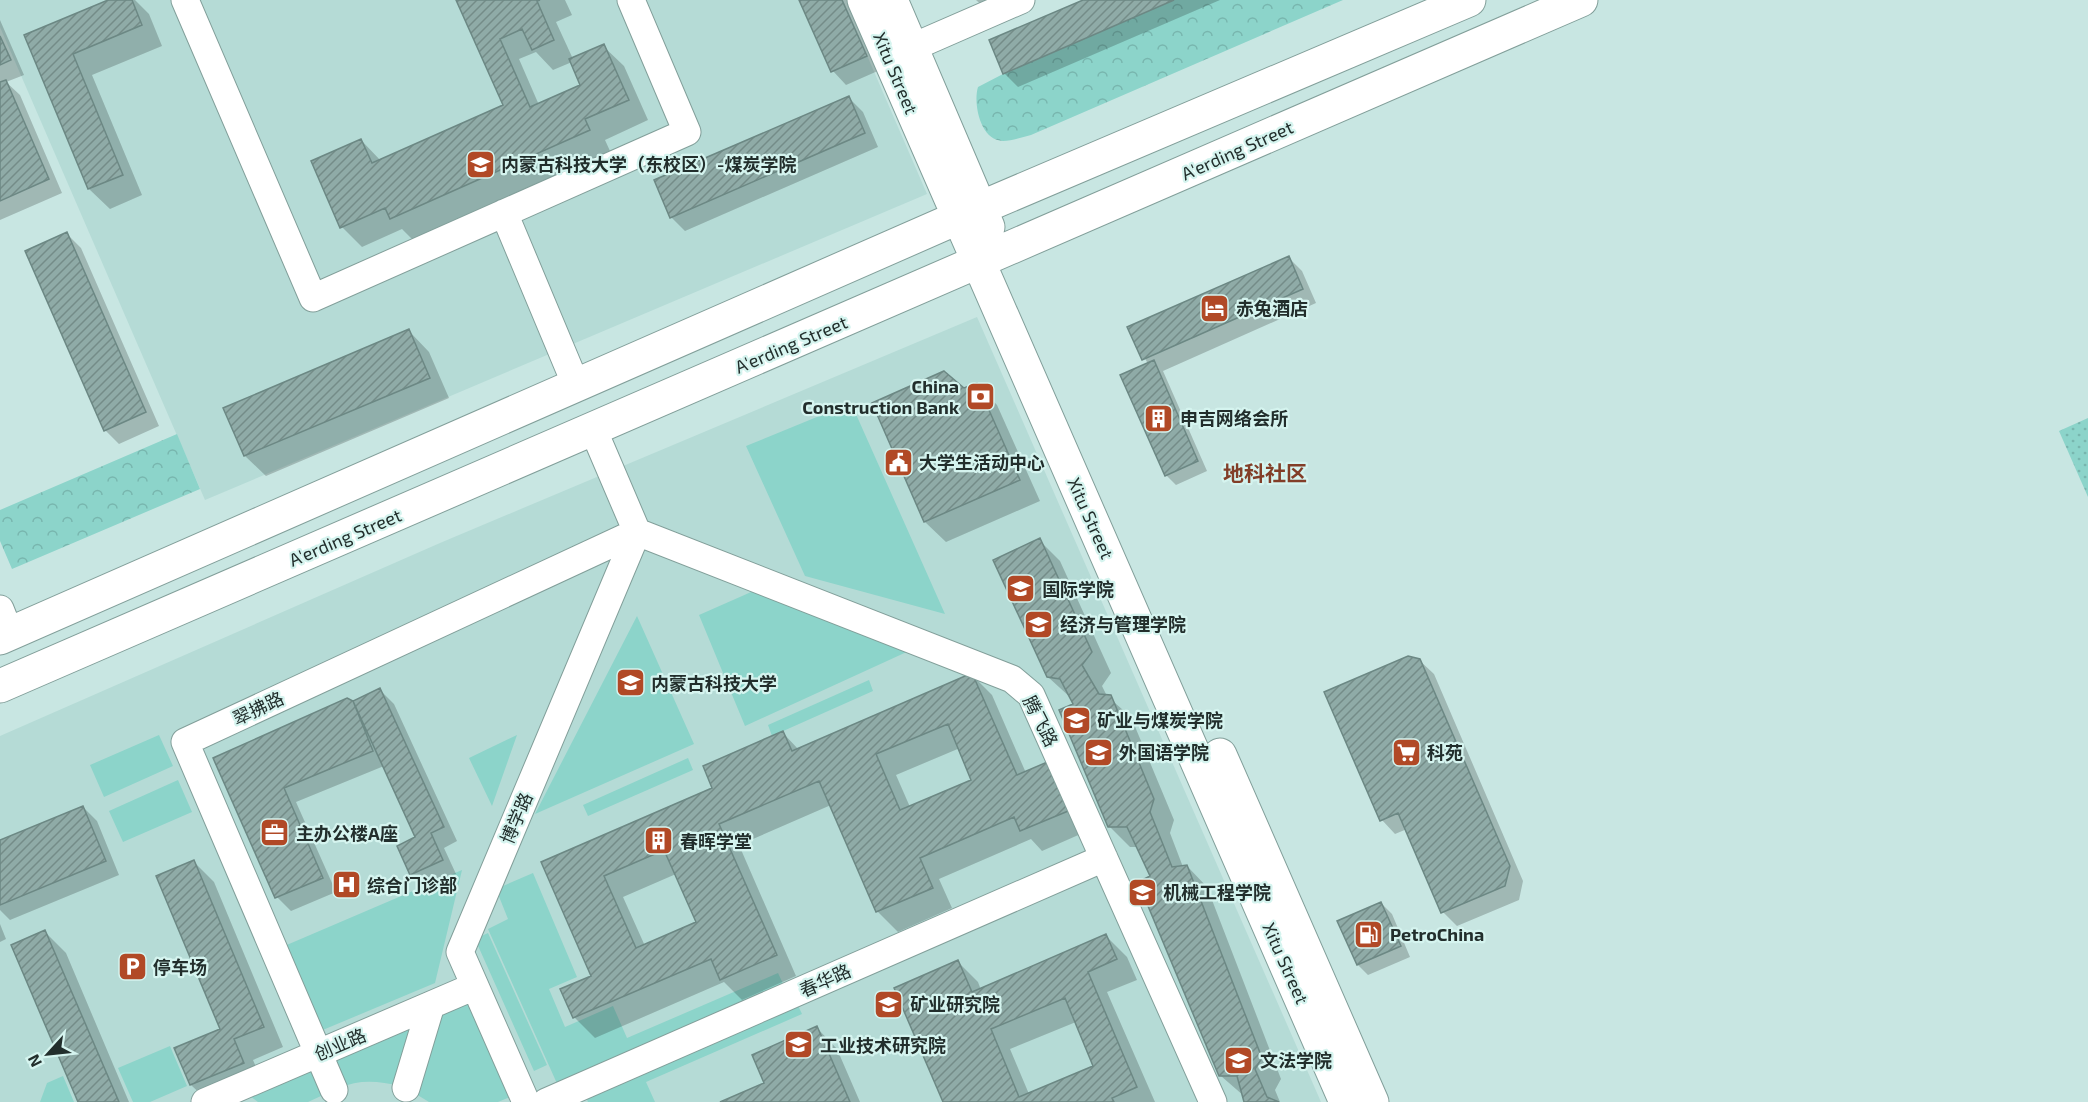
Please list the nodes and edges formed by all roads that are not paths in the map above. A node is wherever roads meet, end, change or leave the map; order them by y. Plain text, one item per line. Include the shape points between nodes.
1 (185, 0) edge
2 (631, 0) edge
3 (1021, 0) edge
4 (1469, 0) edge
5 (1581, 0) edge
6 (887, 1) edge
7 (920, 44) dead end
8 (969, 212) junction
9 (504, 213) junction
10 (990, 258) junction
11 (576, 385) junction
12 (593, 429) junction
13 (638, 532) junction
14 (4, 627) edge
15 (0, 686) edge
16 (1104, 858) junction
17 (475, 986) junction
18 (431, 1005) junction
19 (318, 1054) junction
20 (406, 1088) dead end
21 (334, 1090) dead end
22 (206, 1102) edge
23 (530, 1102) edge
24 (1214, 1102) edge
25 (1346, 1102) edge
26 (1372, 1102) edge

1 - 9 street via 314,298
2 - 9 street via 687,132
3 - 7 street
4 - 8 main road
5 - 10 main road, A'erding Street
6 - 8 main road, Xitu Street
8 - 10 main road, Xitu Street
8 - 11 main road
9 - 11 street
10 - 12 main road, A'erding Street
10 - 25 main road, Xitu Street
10 - 26 main road, Xitu Street
11 - 14 main road
12 - 13 street
12 - 15 main road, A'erding Street
13 - 16 street, 腾飞路 via 1012,679 1031,695
13 - 17 street, 博学路 via 460,952
13 - 19 street, 翠拂路 via 185,742
16 - 23 street, 春华路
16 - 24 street, 腾飞路
17 - 18 street, 创业路
17 - 23 street, 博学路
18 - 19 street, 创业路
18 - 20 street
19 - 21 street
19 - 22 street, 创业路

